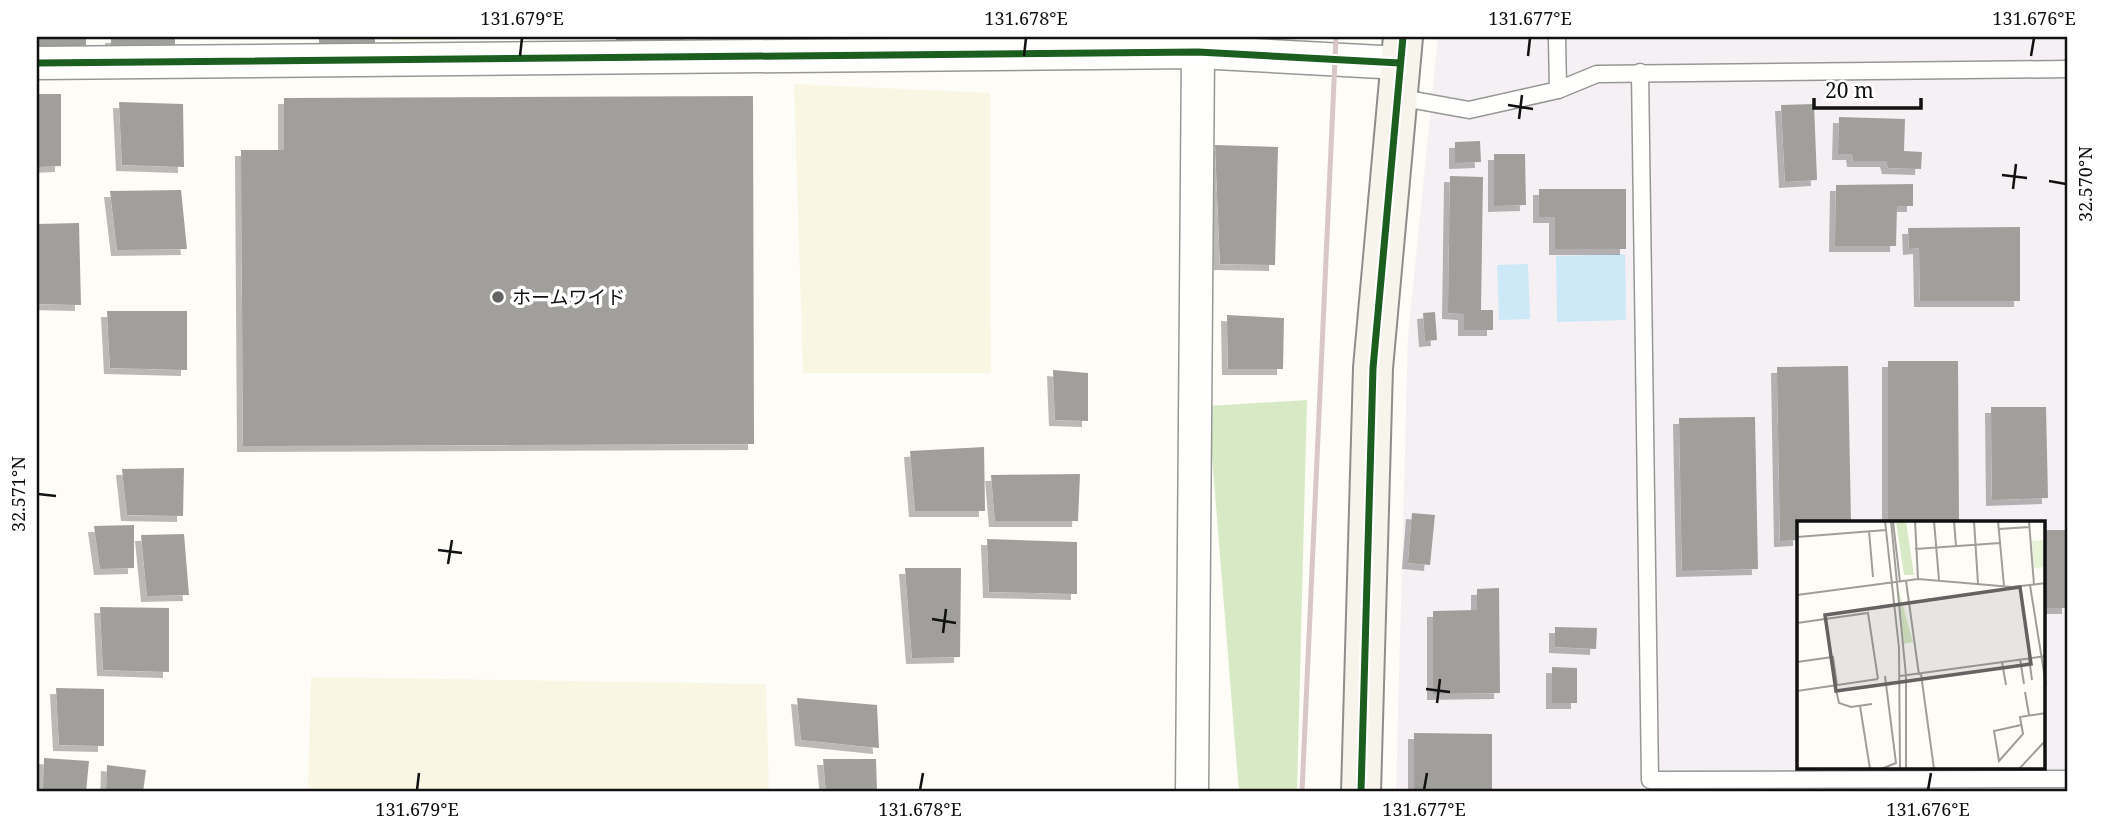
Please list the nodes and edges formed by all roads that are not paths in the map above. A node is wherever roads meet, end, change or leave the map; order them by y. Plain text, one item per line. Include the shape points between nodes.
1 (1557, 37) edge
2 (1185, 47) edge
3 (296, 48) edge
4 (103, 49) edge
5 (37, 63) edge
6 (1400, 66) edge
7 (2068, 69) edge
8 (1640, 72) junction
9 (1558, 90) junction
10 (2068, 779) edge
11 (1192, 792) edge
12 (1361, 792) edge

1 - 9 lane
2 - 3 street
2 - 6 street
2 - 11 street
3 - 4 street
4 - 5 street
6 - 9 lane via 1469,110
6 - 12 street via 1373,368
7 - 8 lane
8 - 9 lane via 1597,74
8 - 10 lane via 1650,780

